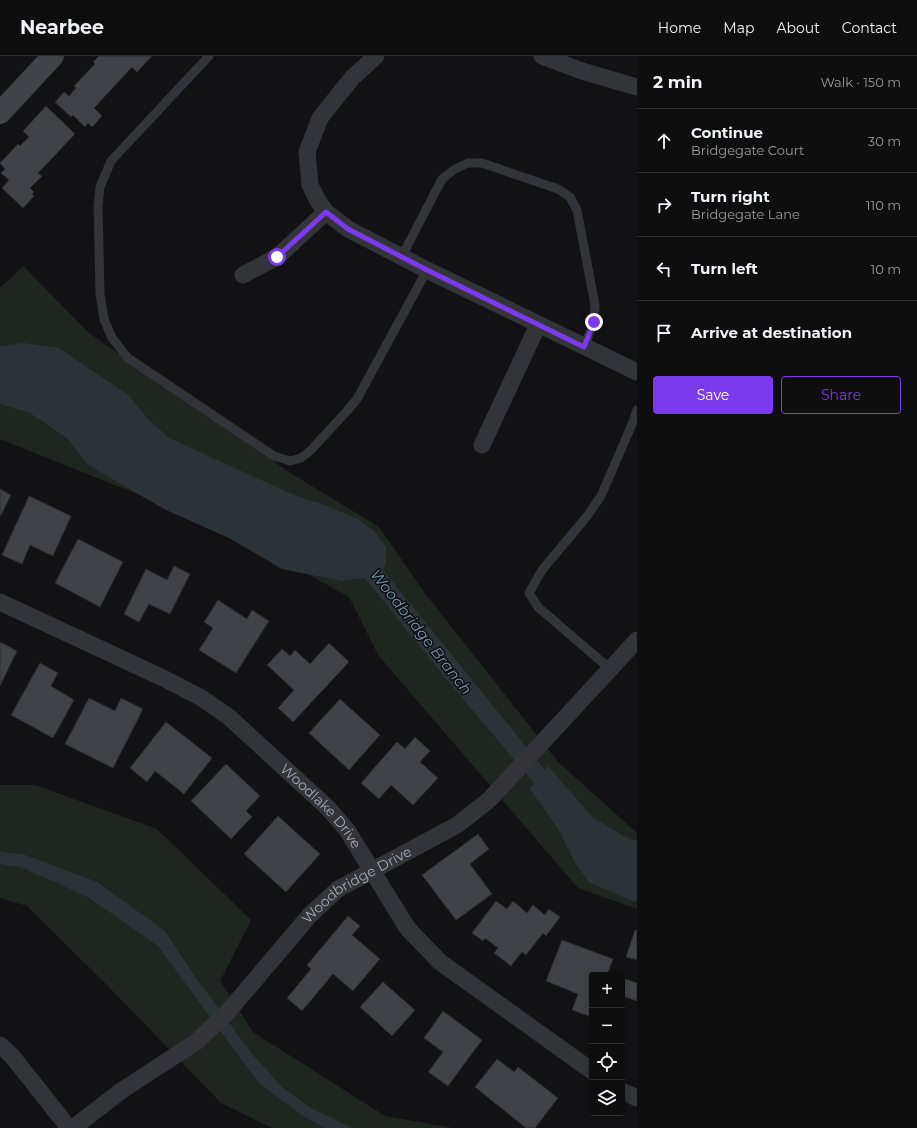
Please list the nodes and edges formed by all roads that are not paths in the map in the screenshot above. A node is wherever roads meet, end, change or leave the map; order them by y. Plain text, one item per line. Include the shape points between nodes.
1 (53, 56) edge
2 (209, 56) edge
3 (376, 56) edge
4 (542, 56) edge
5 (637, 87) edge
6 (0, 113) edge
7 (326, 212) junction
8 (402, 256) junction
9 (427, 270) junction
10 (243, 276) dead end
11 (538, 325) junction
12 (584, 347) junction
13 (637, 372) edge
14 (637, 410) edge
15 (482, 445) dead end
16 (0, 602) edge
17 (637, 640) edge
18 (610, 669) junction
19 (372, 871) junction
20 (0, 1045) edge
21 (589, 1069) edge
22 (625, 1092) edge
23 (637, 1098) edge
24 (69, 1128) edge
25 (73, 1128) edge

1 - 6 street
2 - 9 lane via 111,161 100,187 100,294 104,319 112,338 128,358 274,456 290,461 301,458 357,399
3 - 7 street via 352,78 320,118 307,152 310,185
4 - 5 street
7 - 8 street via 348,229
7 - 10 street via 277,257
8 - 9 street
8 - 12 lane via 442,179 455,169 468,164 482,163 558,189 570,197 577,210 596,305 594,322
9 - 11 street
11 - 12 street
11 - 15 street
12 - 13 street
14 - 18 lane via 601,496 542,570 529,593 538,606
16 - 19 street, Woodlake Drive via 163,678 200,697 230,717 328,808 347,830
17 - 18 street, Woodbridge Drive
18 - 19 street, Woodbridge Drive via 489,800 457,825
19 - 21 street, Woodlake Drive via 408,929 440,962
19 - 25 street, Woodbridge Drive via 338,889 310,915 226,1014 196,1042 121,1091
20 - 24 street via 12,1056
22 - 23 street

